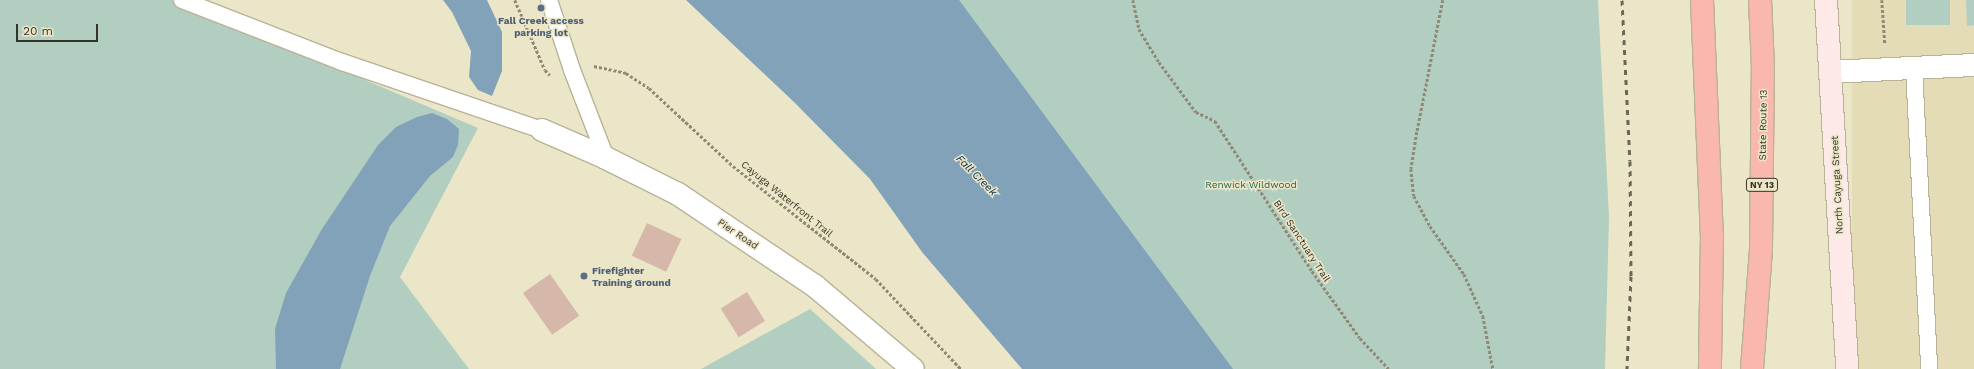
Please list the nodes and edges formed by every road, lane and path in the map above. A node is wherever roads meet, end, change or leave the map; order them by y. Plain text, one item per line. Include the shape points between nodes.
1 (182, 0) edge
2 (515, 0) edge
3 (549, 0) edge
4 (1133, 0) edge
5 (1444, 0) edge
6 (1702, 0) edge
7 (1760, 0) edge
8 (1826, 0) edge
9 (588, 64) dead end
10 (1974, 66) edge
11 (1914, 68) junction
12 (1830, 72) junction
13 (555, 77) dead end
14 (542, 130) joint
15 (606, 158) junction
16 (913, 369) edge
17 (961, 369) edge
18 (1389, 369) edge
19 (1493, 369) edge
20 (1710, 369) edge
21 (1752, 369) edge
22 (1847, 369) edge
23 (1929, 369) edge

1 - 14 lane via 342,62
2 - 13 path via 545,70
3 - 15 lane via 572,70
4 - 18 path, Bird Sanctuary Trail via 1139,29 1159,62 1196,112 1215,121 1312,271 1360,338
5 - 19 path via 1411,169 1414,196 1430,226 1464,274 1483,316
6 - 20 highway via 1712,235
7 - 21 highway, State Route 13 / NY 13 via 1763,68 1761,249
8 - 12 street, North Cayuga Street
9 - 17 path, Cayuga Waterfront Trail via 626,73 649,88 733,166 876,279
10 - 11 street
11 - 12 street
11 - 23 lane
12 - 22 street, North Cayuga Street
14 - 15 street, Pier Road
15 - 16 street, Pier Road via 678,194 815,286

